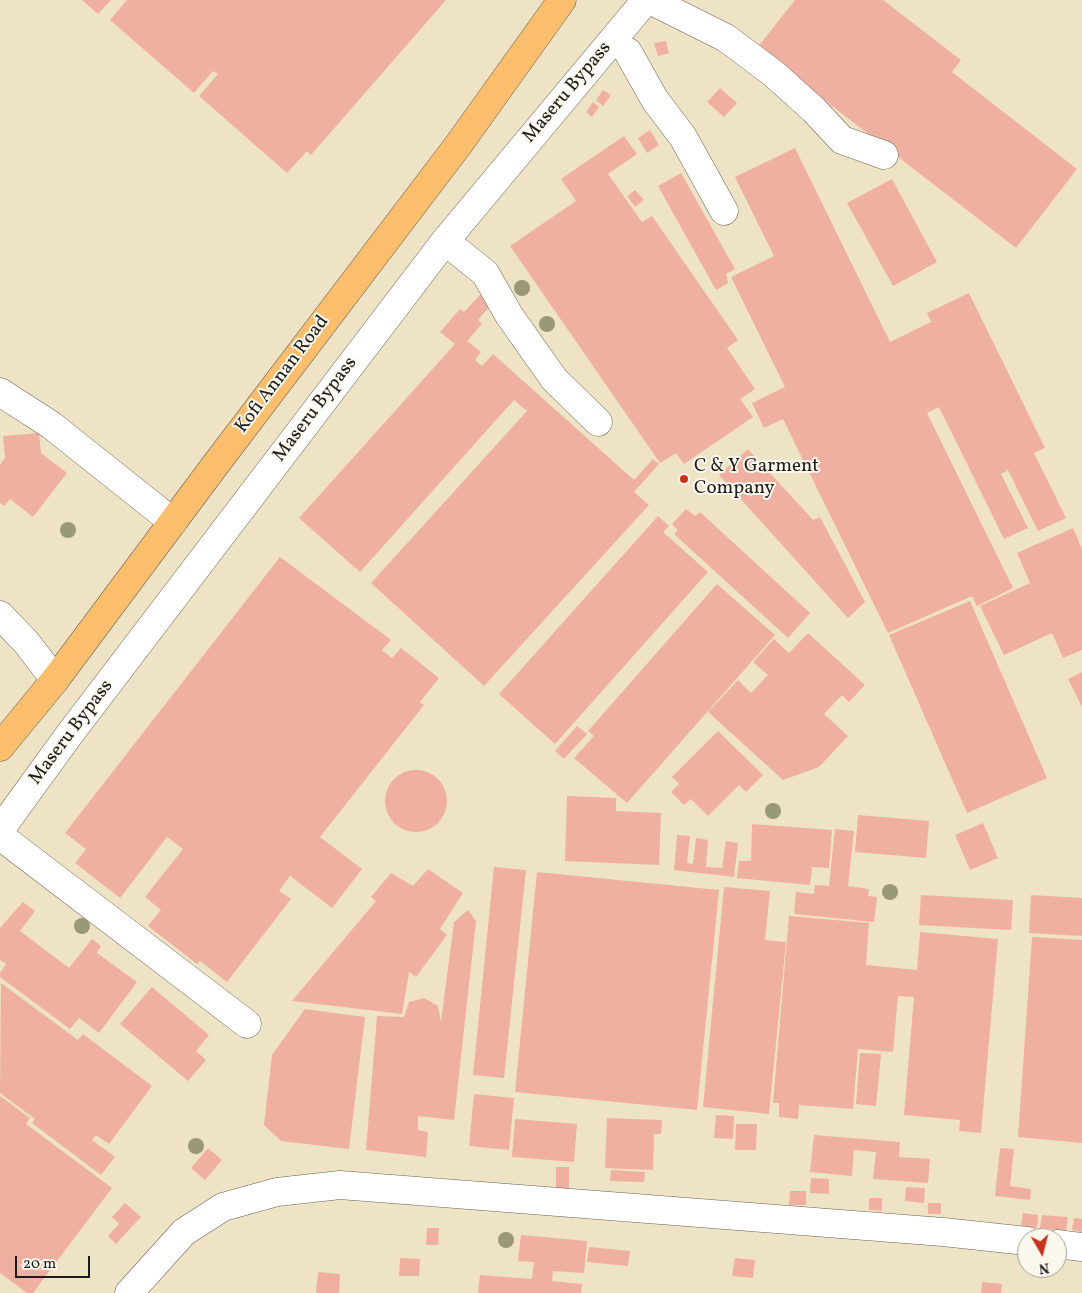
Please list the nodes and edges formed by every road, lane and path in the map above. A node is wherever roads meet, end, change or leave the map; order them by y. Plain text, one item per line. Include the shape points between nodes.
1 (562, 0) edge
2 (646, 0) edge
3 (650, 0) edge
4 (628, 52) dead end
5 (884, 155) dead end
6 (724, 211) dead end
7 (445, 241) junction
8 (0, 392) edge
9 (598, 422) dead end
10 (173, 522) junction
11 (0, 615) edge
12 (55, 680) junction
13 (0, 747) edge
14 (0, 830) edge
15 (0, 836) edge
16 (247, 1024) dead end
17 (1017, 1240) edge
18 (1067, 1245) edge
19 (1082, 1247) edge
20 (130, 1293) edge

1 - 10 main road, Kofi Annan Road via 459,144
2 - 7 street, Maseru Bypass
3 - 5 street via 726,38 774,74 842,140
4 - 6 street
7 - 9 street via 485,273 508,315 554,379
7 - 14 street, Maseru Bypass
8 - 10 street via 51,425
10 - 12 main road, Kofi Annan Road
11 - 12 street
12 - 13 main road, Kofi Annan Road
15 - 16 street
17 - 20 street via 340,1185 277,1192 223,1207 184,1232
18 - 19 street

